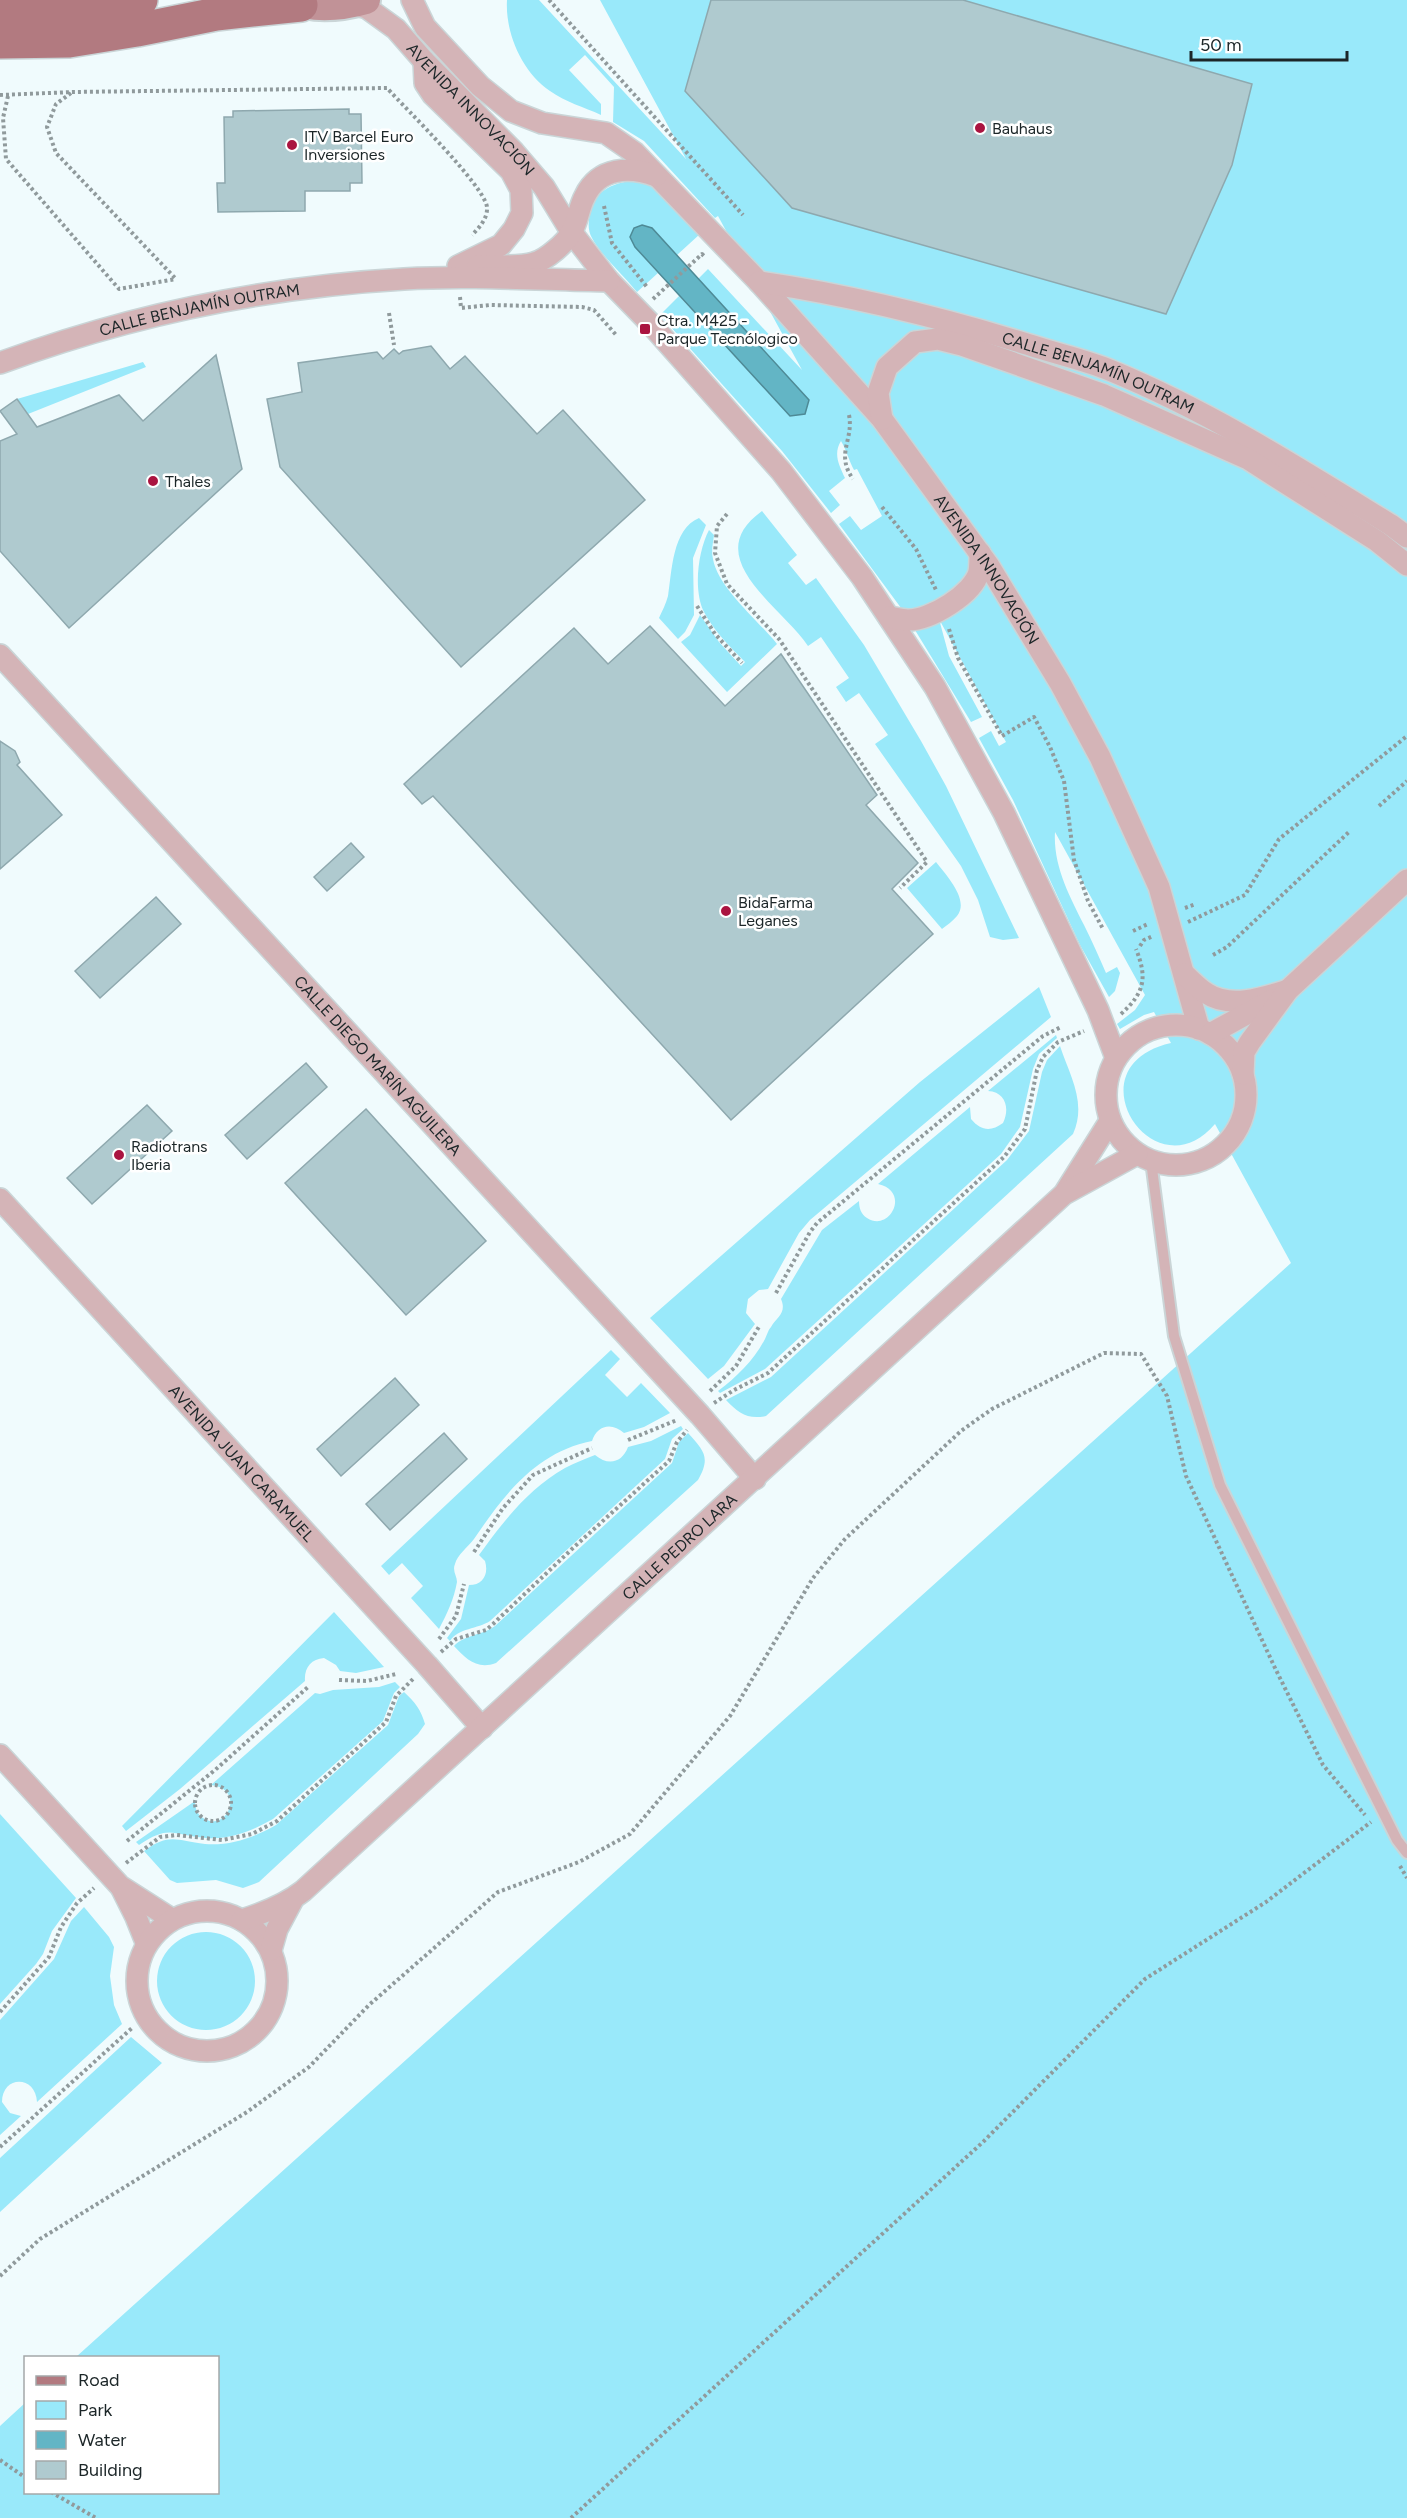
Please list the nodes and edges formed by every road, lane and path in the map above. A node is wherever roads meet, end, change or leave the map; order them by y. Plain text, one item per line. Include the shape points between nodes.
1 (141, 0) edge
2 (412, 0) edge
3 (549, 0) edge
4 (296, 2) edge
5 (359, 2) edge
6 (0, 16) edge
7 (0, 42) edge
8 (424, 61) junction
9 (72, 92) junction
10 (0, 95) edge
11 (8, 96) junction
12 (661, 178) junction
13 (590, 187) junction
14 (743, 215) dead end
15 (572, 233) junction
16 (468, 238) dead end
17 (710, 262) dead end
18 (458, 266) junction
19 (404, 279) junction
20 (609, 281) junction
21 (759, 282) junction
22 (461, 308) dead end
23 (390, 313) dead end
24 (618, 336) dead end
25 (394, 345) dead end
26 (0, 363) edge
27 (842, 407) dead end
28 (882, 419) junction
29 (853, 479) dead end
30 (727, 514) dead end
31 (1407, 537) edge
32 (980, 553) junction
33 (1407, 565) edge
34 (698, 606) dead end
35 (890, 617) junction
36 (0, 655) edge
37 (742, 663) dead end
38 (985, 707) dead end
39 (1407, 736) edge
40 (1407, 781) edge
41 (1379, 807) dead end
42 (1350, 831) dead end
43 (1407, 880) edge
44 (900, 888) dead end
45 (1171, 928) junction
46 (1103, 929) dead end
47 (1213, 955) dead end
48 (1184, 974) junction
49 (1288, 990) junction
50 (1103, 1023) junction
51 (1061, 1027) dead end
52 (1205, 1031) junction
53 (1116, 1058) junction
54 (1244, 1077) junction
55 (1110, 1121) junction
56 (1144, 1157) junction
57 (1065, 1194) junction
58 (0, 1199) edge
59 (776, 1293) dead end
60 (760, 1325) dead end
61 (710, 1391) dead end
62 (700, 1416) junction
63 (679, 1419) dead end
64 (628, 1440) dead end
65 (592, 1448) dead end
66 (755, 1479) junction
67 (474, 1552) dead end
68 (464, 1584) dead end
69 (439, 1639) dead end
70 (427, 1665) junction
71 (396, 1674) dead end
72 (339, 1680) dead end
73 (308, 1687) dead end
74 (482, 1728) junction
75 (0, 1755) edge
76 (199, 1784) junction
77 (202, 1789) junction
78 (1371, 1822) junction
79 (1377, 1831) dead end
80 (127, 1841) dead end
81 (1407, 1853) edge
82 (1395, 1859) dead end
83 (1407, 1878) edge
84 (115, 1881) junction
85 (293, 1899) junction
86 (170, 1918) junction
87 (242, 1920) junction
88 (146, 1942) junction
89 (271, 1950) junction
90 (0, 2012) edge
91 (132, 2028) dead end
92 (30, 2113) dead end
93 (34, 2117) junction
94 (0, 2147) edge
95 (0, 2276) edge
96 (0, 2460) edge
97 (24, 2477) edge
98 (53, 2494) edge
99 (96, 2518) edge
100 (571, 2518) edge

1 - 6 main road via 48,16
2 - 12 street, AVENIDA INNOVACIÓN via 424,27 480,86 511,111 542,123 606,133
3 - 14 path
4 - 5 street via 328,7
4 - 7 main road via 69,41
5 - 8 street, AVENIDA INNOVACIÓN via 381,16
8 - 15 street, AVENIDA INNOVACIÓN via 514,152 544,187
8 - 18 street via 425,83 433,95 511,171 521,190 522,213 501,245
9 - 11 path
9 - 11 path via 56,104 47,127 56,153 176,279 118,289 6,159 3,118
9 - 16 path via 387,88 482,196 487,207 485,218
10 - 11 path
12 - 13 street via 640,170 624,170 607,173
12 - 21 street, AVENIDA INNOVACIÓN
13 - 15 street
13 - 17 path via 602,200 612,243 654,297 702,254
15 - 18 street, CALLE BENJAMÍN OUTRAM via 535,263
15 - 20 street, AVENIDA INNOVACIÓN
18 - 19 street, CALLE BENJAMÍN OUTRAM
19 - 20 street, CALLE BENJAMÍN OUTRAM
19 - 26 street, CALLE BENJAMÍN OUTRAM via 297,288 184,307
20 - 35 street, AVENIDA INNOVACIÓN via 781,471
21 - 28 street, AVENIDA INNOVACIÓN
21 - 31 street, CALLE BENJAMÍN OUTRAM via 814,290 966,325 1110,370 1257,443
22 - 24 path via 582,307 594,310
23 - 25 path
27 - 29 path via 849,415 851,428 844,464
28 - 32 street, AVENIDA INNOVACIÓN
28 - 33 street, CALLE BENJAMÍN OUTRAM via 878,393 887,367 915,342 938,339 962,345 1104,395 1248,459 1377,541
30 - 44 path via 717,526 715,553 727,584 779,639 927,862
32 - 35 street via 976,579 951,603 909,620
32 - 45 street, AVENIDA INNOVACIÓN via 1100,757 1159,887
34 - 37 path via 715,634
35 - 50 street, AVENIDA INNOVACIÓN via 935,687 1004,813
36 - 62 street, CALLE DIEGO MARÍN AGUILERA
38 - 46 path via 1002,736 1034,717 1047,740 1064,781 1074,860
39 - 45 path via 1279,839 1245,895
40 - 41 path
42 - 47 path via 1227,947
43 - 49 street
45 - 48 street, AVENIDA INNOVACIÓN
45 - 50 path via 1144,940 1138,948 1143,973 1136,1000 1119,1016
48 - 49 street via 1207,994 1226,1000 1254,1000
48 - 52 street, AVENIDA INNOVACIÓN
49 - 52 street via 1226,1027
49 - 54 street via 1244,1052
50 - 53 street, AVENIDA INNOVACIÓN
50 - 62 path via 1058,1042 1043,1057 1024,1129 1004,1157 768,1373 718,1400
51 - 59 path via 1043,1036 810,1232
52 - 53 street via 1184,1025 1153,1029 1126,1045
52 - 54 street via 1231,1052
53 - 55 street via 1108,1078 1106,1100
54 - 56 street via 1246,1105 1228,1143 1192,1164 1172,1165
55 - 56 street via 1122,1140
55 - 57 street, CALLE PEDRO LARA
56 - 57 street, CALLE PEDRO LARA
56 - 81 lane via 1174,1336 1220,1485 1397,1840
57 - 66 street, CALLE PEDRO LARA
58 - 70 street, AVENIDA JUAN CARAMUEL
60 - 61 path via 741,1360
62 - 66 street, CALLE DIEGO MARÍN AGUILERA
62 - 70 path via 677,1442 669,1461 493,1624 456,1639
63 - 64 path
65 - 67 path via 533,1475 503,1508
66 - 74 street, CALLE PEDRO LARA
68 - 69 path via 456,1616
70 - 74 street, AVENIDA JUAN CARAMUEL
70 - 84 path via 396,1696 386,1722 277,1821 252,1834 222,1840 160,1837
71 - 72 path via 367,1681
73 - 76 path
74 - 85 street, CALLE PEDRO LARA
75 - 84 street
76 - 77 path
76 - 80 path
77 - 77 path via 195,1804 201,1817 214,1821 226,1815 231,1802 227,1792 215,1785
78 - 79 path
78 - 95 path via 1323,1765 1275,1668 1186,1476 1167,1396 1141,1354 1104,1353 992,1409 961,1431 839,1546 813,1578 730,1716 630,1834 579,1862 498,1892 369,2005 309,2067 247,2112 40,2239
78 - 100 path via 1266,1902 1145,1980 983,2142
82 - 83 path
84 - 86 street
84 - 88 street
84 - 90 path via 77,1903 61,1927 49,1957
85 - 87 street, CALLE PEDRO LARA
85 - 89 street, CALLE PEDRO LARA
86 - 87 street via 208,1910
86 - 88 street
87 - 89 street
88 - 89 street via 137,1971 138,1994 146,2016 159,2033 198,2051 220,2051 258,2031 277,1992
91 - 93 path
92 - 93 path
93 - 94 path
96 - 97 path
98 - 99 path

